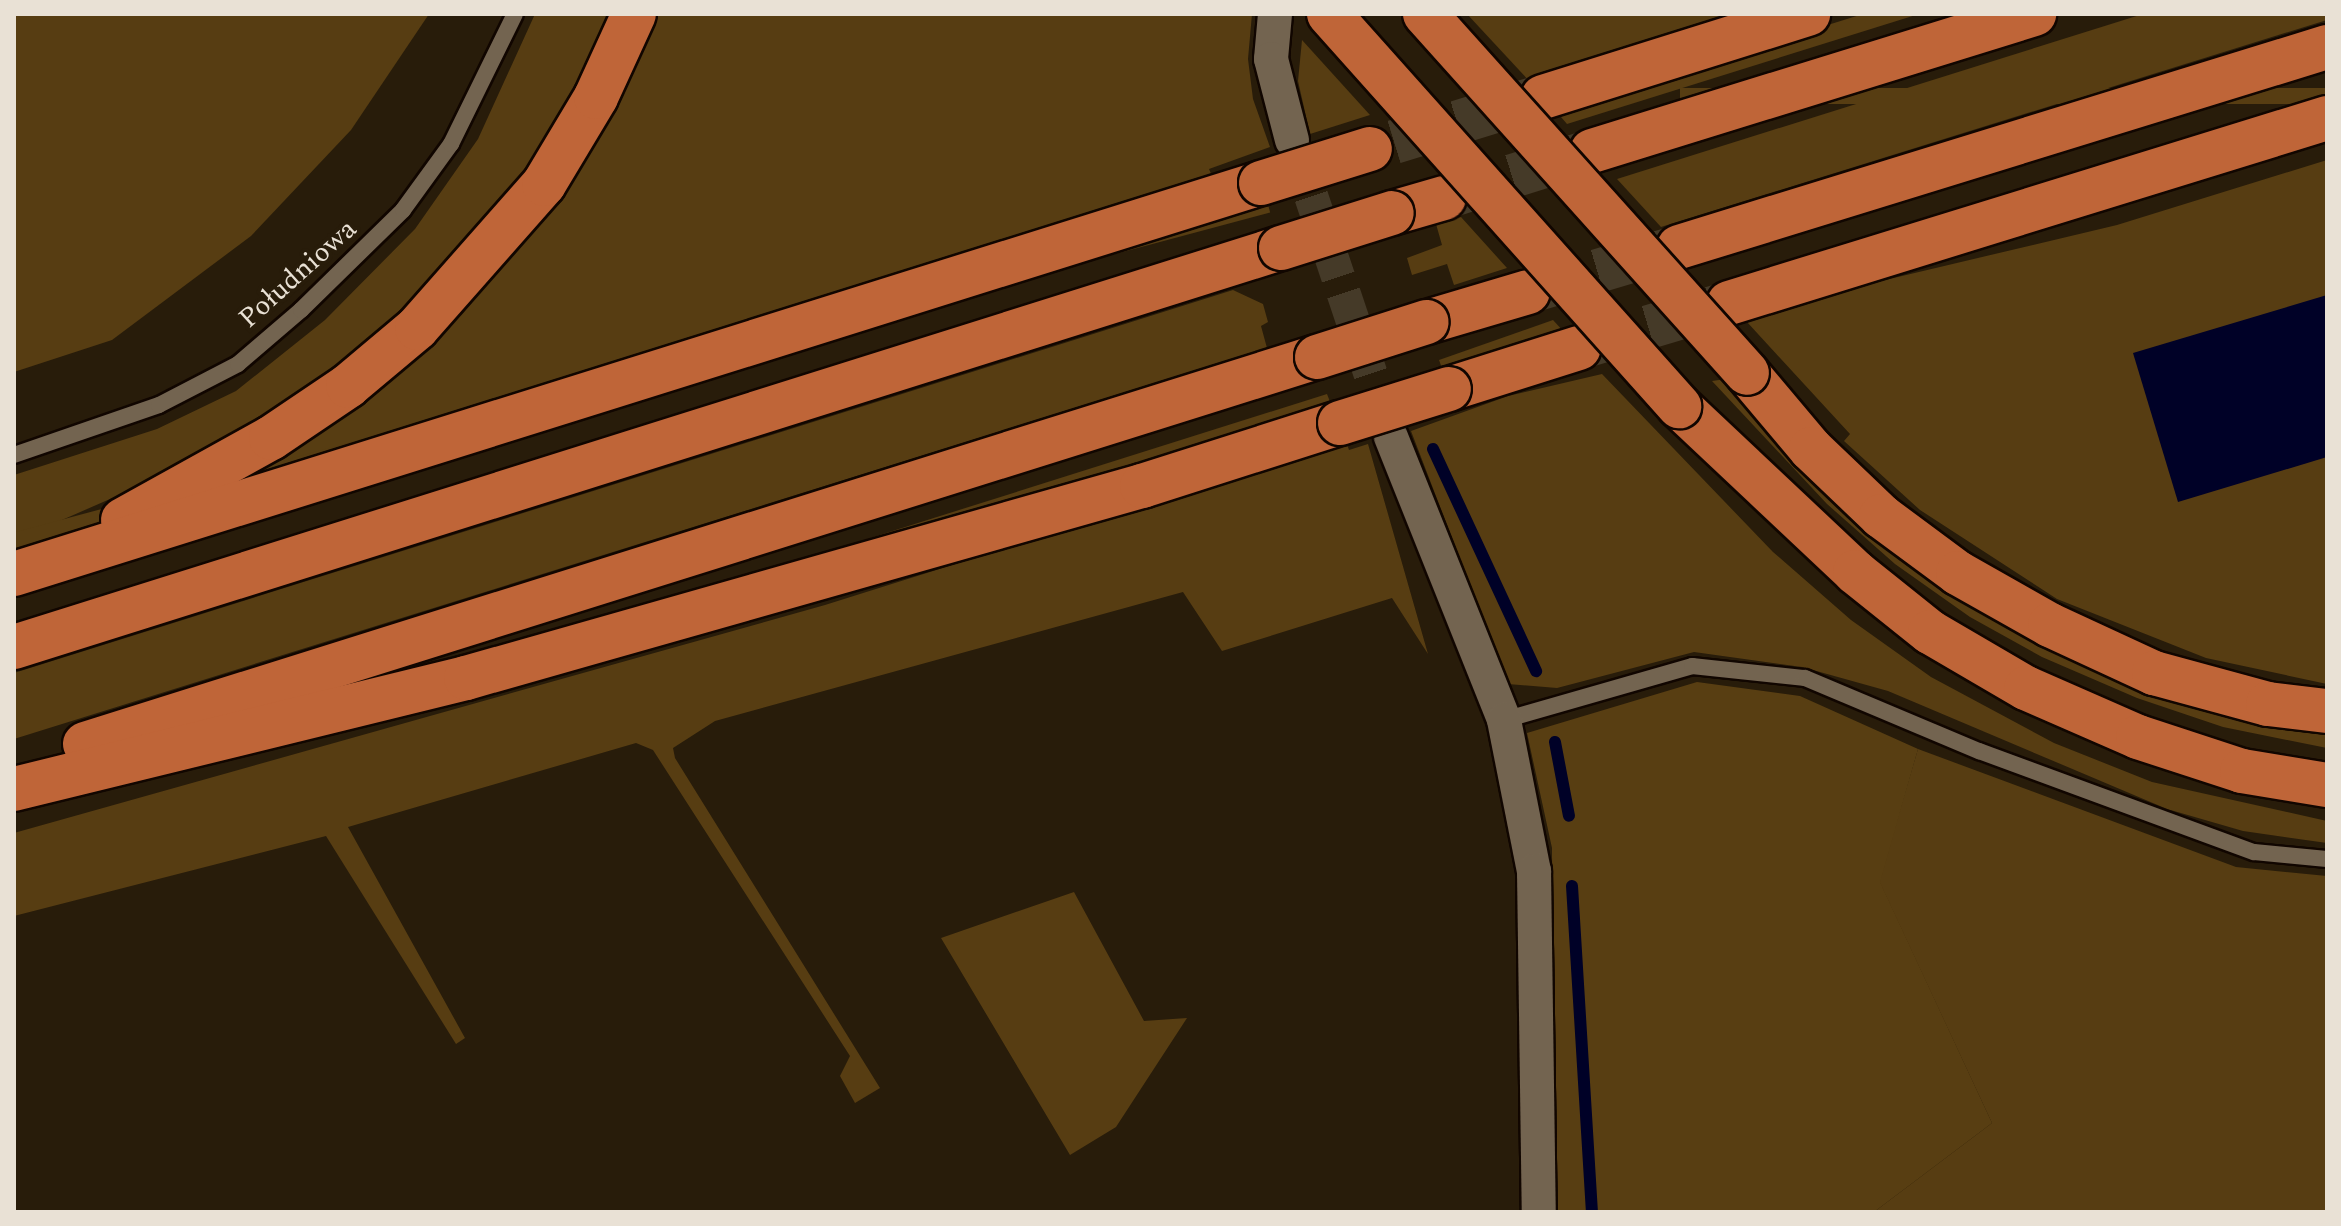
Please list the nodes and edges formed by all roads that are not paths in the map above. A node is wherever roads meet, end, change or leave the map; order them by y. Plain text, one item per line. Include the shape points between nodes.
1 (515, 14) edge
2 (634, 14) edge
3 (1275, 14) edge
4 (1329, 14) edge
5 (1425, 14) edge
6 (1808, 14) edge
7 (2034, 14) edge
8 (2327, 47) edge
9 (1543, 97) tunnel mouth
10 (2327, 118) edge
11 (1292, 140) tunnel mouth
12 (1382, 145) tunnel mouth
13 (1592, 151) tunnel mouth
14 (1444, 198) tunnel mouth
15 (1679, 247) tunnel mouth
16 (1528, 292) tunnel mouth
17 (1729, 303) tunnel mouth
18 (1579, 348) tunnel mouth
19 (1391, 437) tunnel mouth
20 (14, 455) edge
21 (29, 569) edge
22 (14, 647) edge
23 (2327, 711) edge
24 (1504, 720) junction
25 (14, 766) edge
26 (2327, 785) edge
27 (14, 789) edge
28 (2327, 859) edge
29 (1539, 1212) edge

1 - 20 lane, Południowa via 451,144 403,210 301,310 238,364 159,405
2 - 21 highway via 596,97 544,184 417,328 348,386 271,438
3 - 11 street via 1271,59
4 - 26 highway, bridge via 1679,406 1855,572 1930,632 2026,688 2138,737 2227,766
5 - 23 highway, bridge via 1821,459 1881,516 1958,573 2050,625 2154,673 2268,704
6 - 9 highway
7 - 13 highway
8 - 15 highway
10 - 17 highway
12 - 21 highway, bridge
14 - 22 highway, bridge
16 - 25 highway, bridge
18 - 27 highway, bridge via 1142,486 466,678
19 - 24 street
24 - 28 lane via 1692,666 1805,678 1979,751 2254,852
24 - 29 street via 1534,871

